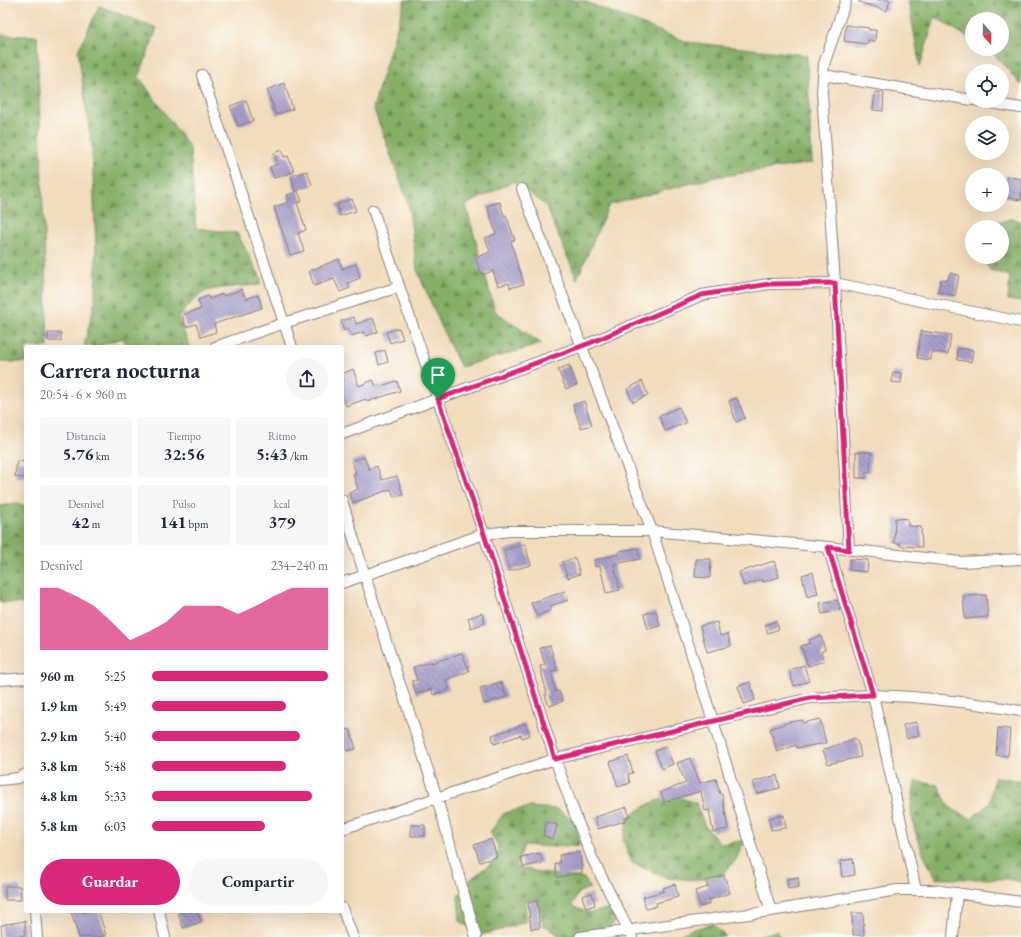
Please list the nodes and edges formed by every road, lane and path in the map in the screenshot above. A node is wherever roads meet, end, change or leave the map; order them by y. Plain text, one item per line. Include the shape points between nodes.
1 (846, 0) edge
2 (202, 75) dead end
3 (823, 75) junction
4 (965, 99) edge
5 (1009, 106) edge
6 (1021, 108) edge
7 (522, 189) dead end
8 (373, 210) dead end
9 (835, 283) junction
10 (400, 287) junction
11 (1021, 322) edge
12 (284, 323) junction
13 (221, 345) edge
14 (291, 345) edge
15 (581, 346) junction
16 (438, 399) junction
17 (344, 433) edge
18 (344, 507) edge
19 (652, 531) junction
20 (484, 534) junction
21 (828, 547) junction
22 (849, 550) junction
23 (1021, 559) edge
24 (365, 576) junction
25 (344, 582) edge
26 (24, 678) edge
27 (0, 680) edge
28 (873, 695) junction
29 (1021, 711) edge
30 (713, 721) junction
31 (555, 759) junction
32 (24, 775) edge
33 (0, 780) edge
34 (437, 798) junction
35 (344, 828) edge
36 (916, 890) junction
37 (957, 893) junction
38 (1021, 902) edge
39 (771, 911) junction
40 (35, 913) edge
41 (159, 913) edge
42 (344, 913) edge
43 (631, 933) edge
44 (37, 937) edge
45 (165, 937) edge
46 (353, 937) edge
47 (476, 937) edge
48 (580, 937) edge
49 (953, 937) edge

1 - 3 street via 824,64
2 - 12 street
3 - 4 street
3 - 9 street
5 - 6 street
7 - 15 street
8 - 10 street
9 - 11 street
9 - 15 street via 769,284 702,295
9 - 22 street
10 - 12 street
10 - 16 street
12 - 13 street
12 - 14 street
15 - 16 street
15 - 19 street
16 - 17 street
16 - 20 street
18 - 24 street
19 - 20 street via 510,531
19 - 21 street
19 - 30 street
20 - 24 street
20 - 31 street
21 - 22 street
21 - 28 street
22 - 23 street via 961,562
24 - 25 street
24 - 34 street
26 - 27 street
28 - 29 street via 913,697
28 - 30 street via 810,698
28 - 36 street
30 - 31 street
30 - 39 street
31 - 34 street
31 - 43 street via 593,860
32 - 33 street
34 - 35 street
34 - 47 street
36 - 37 street
36 - 39 street via 897,890
37 - 38 street
37 - 49 street
39 - 43 street
40 - 44 street
41 - 45 street
42 - 46 street
43 - 48 street

